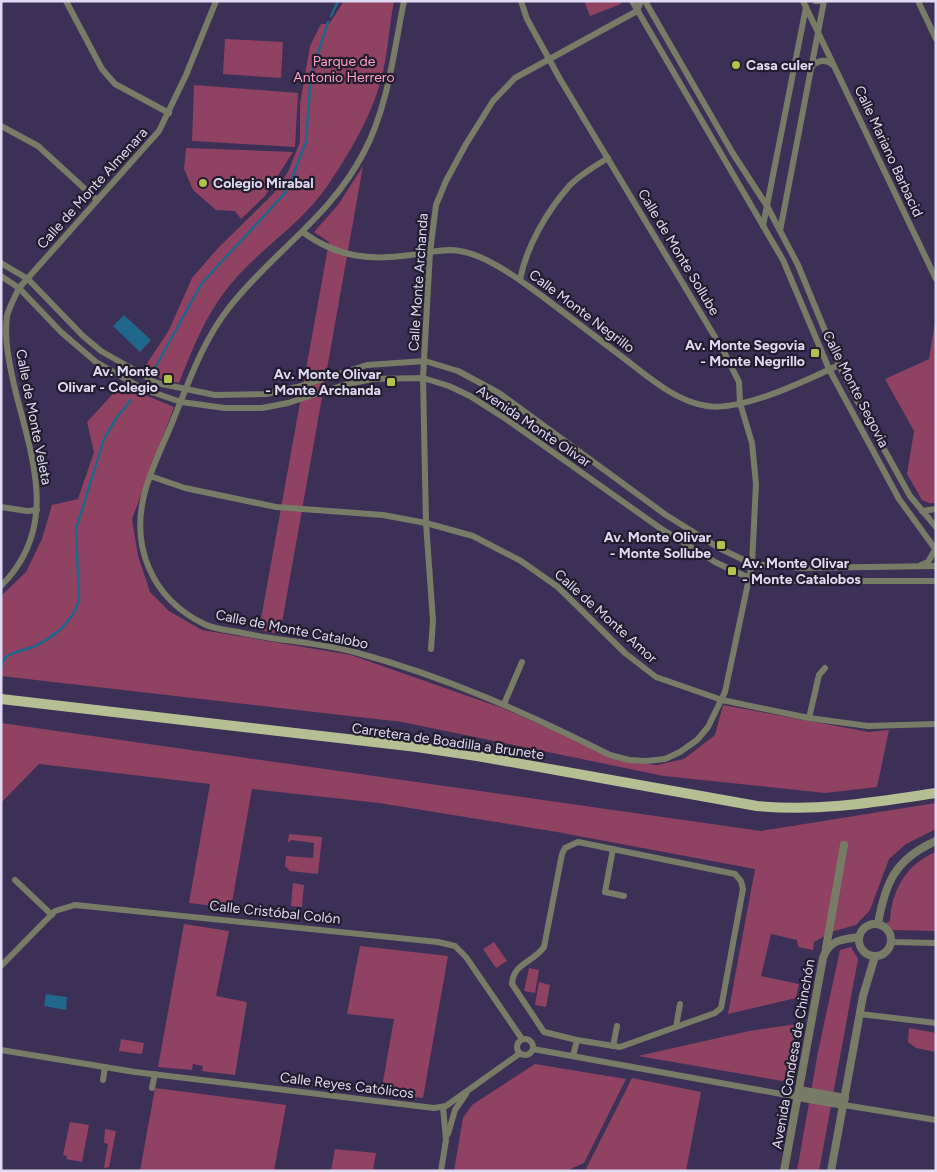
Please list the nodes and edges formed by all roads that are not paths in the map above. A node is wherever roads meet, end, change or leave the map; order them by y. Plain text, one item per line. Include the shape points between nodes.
1 (66, 1) edge
2 (216, 1) edge
3 (404, 1) edge
4 (521, 1) edge
5 (632, 1) edge
6 (641, 1) edge
7 (645, 1) edge
8 (824, 1) edge
9 (918, 1) edge
10 (805, 3) edge
11 (637, 11) junction
12 (653, 15) junction
13 (818, 34) junction
14 (936, 38) edge
15 (549, 58) junction
16 (812, 66) junction
17 (836, 69) junction
18 (169, 113) junction
19 (1, 126) edge
20 (608, 158) junction
21 (97, 200) junction
22 (767, 206) junction
23 (765, 229) junction
24 (780, 231) junction
25 (304, 232) junction
26 (430, 252) junction
27 (1, 263) edge
28 (1, 276) edge
29 (28, 279) junction
30 (936, 279) edge
31 (520, 280) junction
32 (19, 288) junction
33 (5, 359) edge
34 (425, 361) junction
35 (839, 365) junction
36 (829, 370) junction
37 (422, 378) junction
38 (187, 389) junction
39 (181, 402) junction
40 (740, 404) junction
41 (150, 476) junction
42 (1, 506) edge
43 (936, 509) edge
44 (37, 510) junction
45 (922, 512) junction
46 (426, 523) junction
47 (936, 527) edge
48 (936, 550) edge
49 (752, 564) junction
50 (920, 566) junction
51 (936, 566) edge
52 (747, 577) junction
53 (936, 577) edge
54 (925, 580) junction
55 (936, 581) edge
56 (1, 586) edge
57 (431, 649) dead end
58 (522, 662) dead end
59 (825, 668) dead end
60 (1, 699) edge
61 (722, 700) junction
62 (504, 704) junction
63 (809, 718) junction
64 (936, 724) edge
65 (936, 788) edge
66 (936, 793) edge
67 (889, 800) junction
68 (936, 841) edge
69 (844, 845) dead end
70 (613, 848) junction
71 (14, 880) dead end
72 (624, 896) dead end
73 (52, 915) junction
74 (878, 924) junction
75 (859, 938) junction
76 (890, 942) junction
77 (936, 943) edge
78 (826, 948) junction
79 (874, 956) junction
80 (1, 966) edge
81 (680, 1004) dead end
82 (860, 1014) junction
83 (936, 1023) edge
84 (617, 1026) dead end
85 (676, 1027) junction
86 (522, 1039) junction
87 (577, 1040) junction
88 (613, 1046) junction
89 (533, 1049) junction
90 (1, 1050) edge
91 (519, 1054) junction
92 (573, 1056) junction
93 (105, 1067) junction
94 (155, 1074) junction
95 (103, 1080) dead end
96 (152, 1088) dead end
97 (469, 1091) junction
98 (798, 1094) junction
99 (844, 1102) junction
100 (444, 1106) junction
101 (422, 1107) junction
102 (451, 1120) junction
103 (936, 1120) edge
104 (445, 1126) junction
105 (446, 1140) junction
106 (441, 1171) edge
107 (784, 1171) edge
108 (831, 1171) edge

1 - 18 street via 102,69 115,84
2 - 18 street, Calle de Monte Almenara
3 - 25 street, Calle de Monte Catalobo via 397,50 386,93 365,151 336,197
4 - 15 street, Calle de Monte Sollube via 527,19
5 - 11 street, Calle Monte Segovia
6 - 11 street
7 - 12 street, Calle Monte Segovia
8 - 13 street
9 - 14 street
10 - 13 street, Calle Mariano Barbacid
10 - 22 street
11 - 12 street
11 - 15 street, Calle Monte Archanda
11 - 23 street, Calle Monte Segovia
12 - 22 street, Calle Monte Segovia
13 - 16 street
13 - 17 street, Calle Mariano Barbacid
15 - 20 street, Calle de Monte Sollube
15 - 26 street, Calle Monte Archanda via 515,78 494,100 466,144 436,205
16 - 17 street via 825,60
16 - 24 street
17 - 30 street, Calle Mariano Barbacid
18 - 21 street, Calle de Monte Almenara via 159,132
19 - 21 street via 38,146
20 - 31 street via 570,185 524,258
20 - 40 street, Calle de Monte Sollube via 724,352 739,382
21 - 29 street, Calle de Monte Almenara
22 - 23 street
22 - 24 street, Calle Monte Segovia
23 - 24 street
23 - 36 street, Calle Monte Segovia via 783,260
24 - 35 street, Calle Monte Segovia via 798,265
25 - 26 street, Calle Monte Negrillo via 321,246 348,255 387,258
25 - 38 street, Calle de Monte Catalobo via 276,255 226,311 202,351
26 - 31 street, Calle Monte Negrillo via 459,251 488,261
26 - 34 street, Calle Monte Archanda
27 - 29 street, Avenida Monte Olivar
28 - 32 street, Avenida Monte Olivar
29 - 32 street, Calle de Monte Veleta
29 - 38 street, Avenida Monte Olivar via 101,351 157,383
31 - 40 street, Calle Monte Negrillo via 659,385 690,402 708,407
32 - 33 street, Calle de Monte Veleta via 8,314
32 - 39 street, Avenida Monte Olivar via 61,332 96,362 143,389
33 - 44 street, Calle de Monte Veleta via 33,465
34 - 37 street, Calle Monte Archanda
34 - 38 street, Avenida Monte Olivar via 367,366 266,394 215,395
34 - 49 street, Avenida Monte Olivar via 458,371 499,393 666,515
35 - 36 street, Calle Monte Negrillo
35 - 45 street, Calle Monte Segovia via 910,496
36 - 40 street, Calle Monte Negrillo
36 - 48 street, Calle Monte Segovia via 898,499
37 - 39 street, Avenida Monte Olivar via 372,379 344,384 288,404 262,408 225,408
37 - 46 street, Calle Monte Archanda
37 - 52 street, Avenida Monte Olivar via 470,396 660,528 715,562
38 - 39 street, Calle de Monte Catalobo
39 - 41 street, Calle de Monte Catalobo
40 - 49 street, Calle de Monte Sollube via 752,443 756,484
41 - 46 street, Calle de Monte Amor via 185,488 276,507 382,515
41 - 62 street, Calle de Monte Catalobo via 139,520 142,544 149,571 176,608 207,626 354,652 421,672
42 - 44 street
43 - 45 street
44 - 56 street, Calle de Monte Veleta via 33,537 22,562
45 - 47 street, Calle Monte Segovia
46 - 57 street, Calle Monte Archanda via 433,621
46 - 61 street, Calle de Monte Amor via 473,536 521,560 558,587 625,654 656,677
48 - 50 street via 928,562
49 - 50 street, Avenida Monte Olivar via 802,568
49 - 52 street, Calle de Monte Catalobo
50 - 51 street, Avenida Monte Olivar
52 - 54 street, Avenida Monte Olivar via 783,581
52 - 61 street, Calle de Monte Catalobo
53 - 54 street, Avenida Monte Olivar
54 - 55 street, Avenida Monte Olivar
58 - 62 street
59 - 63 street via 819,675
60 - 67 main road, Carretera de Boadilla a Brunete via 437,750 757,806 812,809
61 - 62 street, Calle de Monte Catalobo via 697,740 665,759 646,761 610,755
61 - 63 street, Calle de Monte Amor
63 - 64 street, Calle de Monte Amor via 868,726
65 - 67 main road, Carretera de Boadilla a Brunete
66 - 67 main road, Carretera de Boadilla a Brunete
68 - 74 street via 918,850 898,867 885,891
69 - 78 street
70 - 72 street via 605,892
70 - 85 street via 729,871 741,881 743,889 721,1008
70 - 87 street via 578,842 565,848 544,946 517,968 513,976 514,990 544,1032
71 - 73 street
73 - 80 street, Calle Cristóbal Colón
73 - 86 street, Calle Cristóbal Colón via 75,904 455,946
74 - 75 street via 864,928
74 - 76 street via 889,933
75 - 78 street, Avenida Condesa de Chinchón via 841,939
75 - 79 street via 863,950
76 - 77 street
76 - 79 street via 883,953
78 - 98 street, Avenida Condesa de Chinchón
79 - 82 street
81 - 85 street
82 - 83 street
82 - 99 street
84 - 88 street
85 - 88 street via 620,1047
86 - 89 street via 530,1041
86 - 91 street via 516,1046
87 - 88 street
87 - 92 street
89 - 91 street via 528,1055
89 - 92 street
90 - 93 street, Calle Reyes Católicos
91 - 97 street
92 - 98 street
93 - 94 street, Calle Reyes Católicos
93 - 95 street
94 - 96 street
94 - 101 street, Calle Reyes Católicos
97 - 100 street
97 - 102 street via 454,1110
98 - 99 street
98 - 107 street, Avenida Condesa de Chinchón
99 - 103 street
99 - 108 street
100 - 101 street, Calle Reyes Católicos
100 - 102 street
100 - 104 street
101 - 104 street via 438,1115
102 - 105 street
104 - 105 street
105 - 106 street

